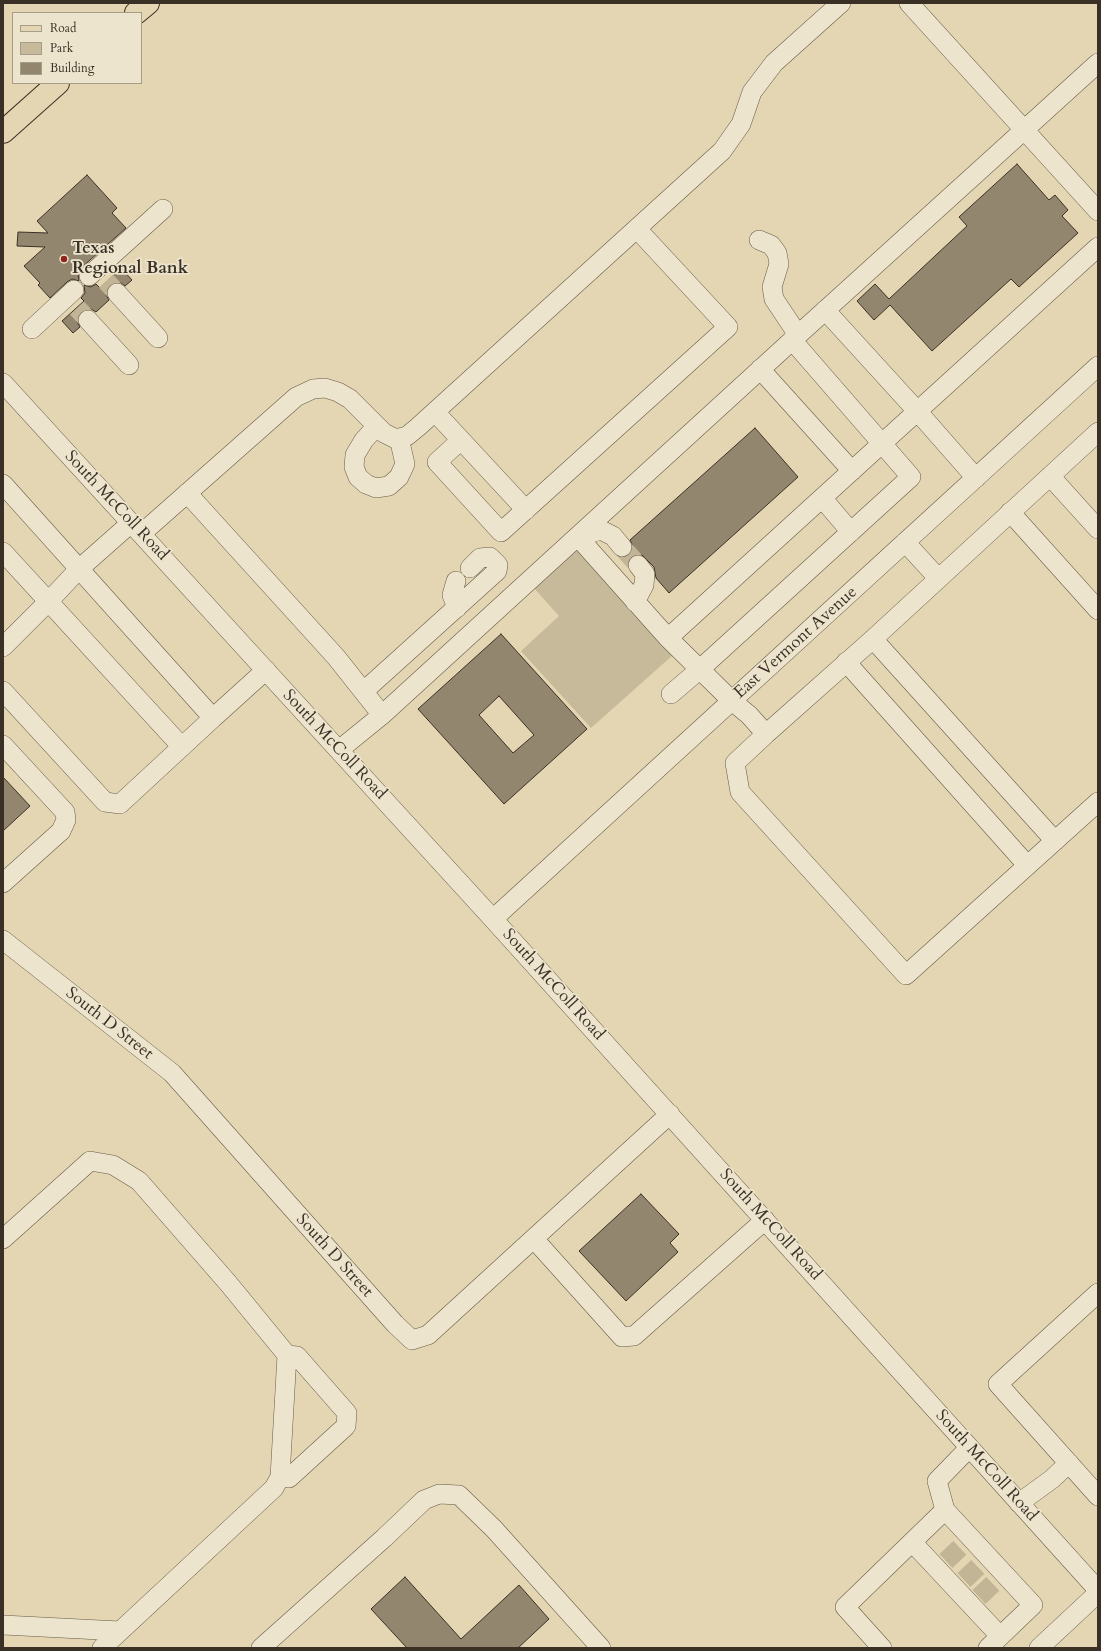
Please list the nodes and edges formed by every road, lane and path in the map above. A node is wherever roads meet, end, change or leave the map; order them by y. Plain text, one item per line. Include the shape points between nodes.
1 (148, 3) edge
2 (841, 3) edge
3 (909, 3) edge
4 (137, 12) edge
5 (1098, 63) edge
6 (57, 84) edge
7 (1024, 130) junction
8 (3, 132) edge
9 (163, 209) dead end
10 (1098, 211) edge
11 (637, 228) junction
12 (759, 240) dead end
13 (1098, 247) edge
14 (825, 310) junction
15 (32, 329) dead end
16 (158, 338) dead end
17 (795, 338) junction
18 (129, 364) dead end
19 (1098, 366) edge
20 (760, 369) junction
21 (3, 383) edge
22 (435, 412) junction
23 (918, 412) junction
24 (377, 426) junction
25 (1098, 432) edge
26 (399, 438) junction
27 (461, 440) junction
28 (882, 444) junction
29 (852, 471) junction
30 (1050, 476) junction
31 (976, 478) junction
32 (3, 484) edge
33 (187, 493) junction
34 (822, 498) junction
35 (526, 510) junction
36 (1010, 512) junction
37 (136, 528) junction
38 (1098, 529) edge
39 (851, 532) junction
40 (578, 536) junction
41 (905, 542) junction
42 (622, 547) tunnel mouth
43 (3, 552) edge
44 (638, 565) tunnel mouth
45 (470, 568) dead end
46 (79, 569) junction
47 (938, 578) junction
48 (456, 581) dead end
49 (48, 602) junction
50 (635, 602) junction
51 (457, 608) junction
52 (1098, 610) edge
53 (668, 638) junction
54 (873, 638) junction
55 (3, 647) edge
56 (846, 662) junction
57 (266, 670) junction
58 (699, 670) junction
59 (3, 691) edge
60 (364, 691) junction
61 (671, 694) dead end
62 (732, 701) junction
63 (382, 715) junction
64 (213, 718) junction
65 (766, 734) junction
66 (3, 745) edge
67 (182, 747) junction
68 (338, 750) junction
69 (1098, 802) edge
70 (1055, 841) junction
71 (1027, 865) junction
72 (3, 882) edge
73 (493, 919) junction
74 (3, 940) edge
75 (670, 1114) junction
76 (765, 1220) junction
77 (3, 1239) edge
78 (534, 1239) junction
79 (1098, 1293) edge
80 (287, 1354) junction
81 (969, 1448) junction
82 (1069, 1463) junction
83 (280, 1477) junction
84 (1098, 1496) edge
85 (1019, 1503) junction
86 (945, 1510) junction
87 (912, 1542) junction
88 (1098, 1590) edge
89 (1098, 1593) edge
90 (3, 1626) edge
91 (120, 1631) junction
92 (994, 1642) edge
93 (102, 1648) edge
94 (260, 1648) edge
95 (601, 1648) edge
96 (882, 1648) edge
97 (1039, 1648) edge

1 - 4 main road
2 - 11 street via 774,63 752,92 740,124 722,151
3 - 7 street
5 - 7 street
6 - 8 main road
7 - 10 street
7 - 14 street
9 - 16 street via 102,280
11 - 22 street
11 - 35 street via 728,327
12 - 17 street via 771,245 777,253 780,264 772,288 774,300
13 - 23 street
14 - 17 street
14 - 23 street
15 - 18 street via 76,304
17 - 20 street
17 - 28 street
19 - 31 street, East Vermont Avenue
20 - 29 street
20 - 40 street
21 - 37 street, South McColl Road
22 - 26 street via 406,436
22 - 27 street
23 - 28 street
23 - 31 street
24 - 26 street via 396,439
24 - 26 street via 355,455 354,467 358,477 366,484 376,488 389,486 399,477 405,464
24 - 33 street via 350,399 338,392 325,388 313,389 296,397
25 - 30 street
27 - 35 street
27 - 35 street via 437,462 501,532
28 - 29 street
28 - 39 street via 911,477
29 - 34 street
30 - 36 street
30 - 38 street
31 - 41 street, East Vermont Avenue
32 - 46 street
33 - 37 street
33 - 60 street
34 - 39 street
34 - 53 street
36 - 47 street
36 - 52 street
37 - 46 street
37 - 57 street, South McColl Road
39 - 58 street
40 - 42 street via 601,530 613,536
40 - 50 street
40 - 63 street
41 - 47 street
41 - 62 street, East Vermont Avenue
43 - 49 street
44 - 50 street via 645,574 644,585
45 - 51 street via 480,558 490,557 498,565 497,571
46 - 49 street
46 - 64 street
47 - 54 street
48 - 51 street via 452,595
49 - 55 street
49 - 67 street
50 - 53 street
51 - 60 street
53 - 58 street
54 - 56 street
54 - 70 street
56 - 65 street
56 - 71 street
57 - 64 street
57 - 68 street, South McColl Road
58 - 61 street
58 - 62 street
59 - 67 street via 105,802 120,804
60 - 63 street
62 - 65 street
62 - 73 street, East Vermont Avenue
63 - 68 street
64 - 67 street
65 - 71 street via 735,764 740,792 906,975
66 - 72 street via 65,812 66,820 61,831
68 - 73 street, South McColl Road
69 - 70 street
70 - 71 street
73 - 75 street, South McColl Road
74 - 78 street, South D Street via 172,1073 412,1340 428,1335
75 - 76 street, South McColl Road
75 - 78 street, South D Street
76 - 78 street via 634,1336 622,1337
76 - 81 street, South McColl Road
77 - 80 street via 90,1161 113,1165 139,1181
79 - 82 street via 998,1384
80 - 83 street
80 - 83 street via 298,1356 347,1413 346,1426 289,1478
81 - 85 street, South McColl Road
81 - 86 street via 938,1481
82 - 84 street
82 - 85 street
83 - 91 street via 274,1488
85 - 88 street, South McColl Road
86 - 87 street
86 - 92 street via 985,1560 1033,1604
87 - 92 street via 942,1565 975,1601
87 - 96 street via 845,1607
89 - 97 street
90 - 91 street
91 - 93 street
94 - 95 street via 424,1500 439,1494 459,1495 494,1529

